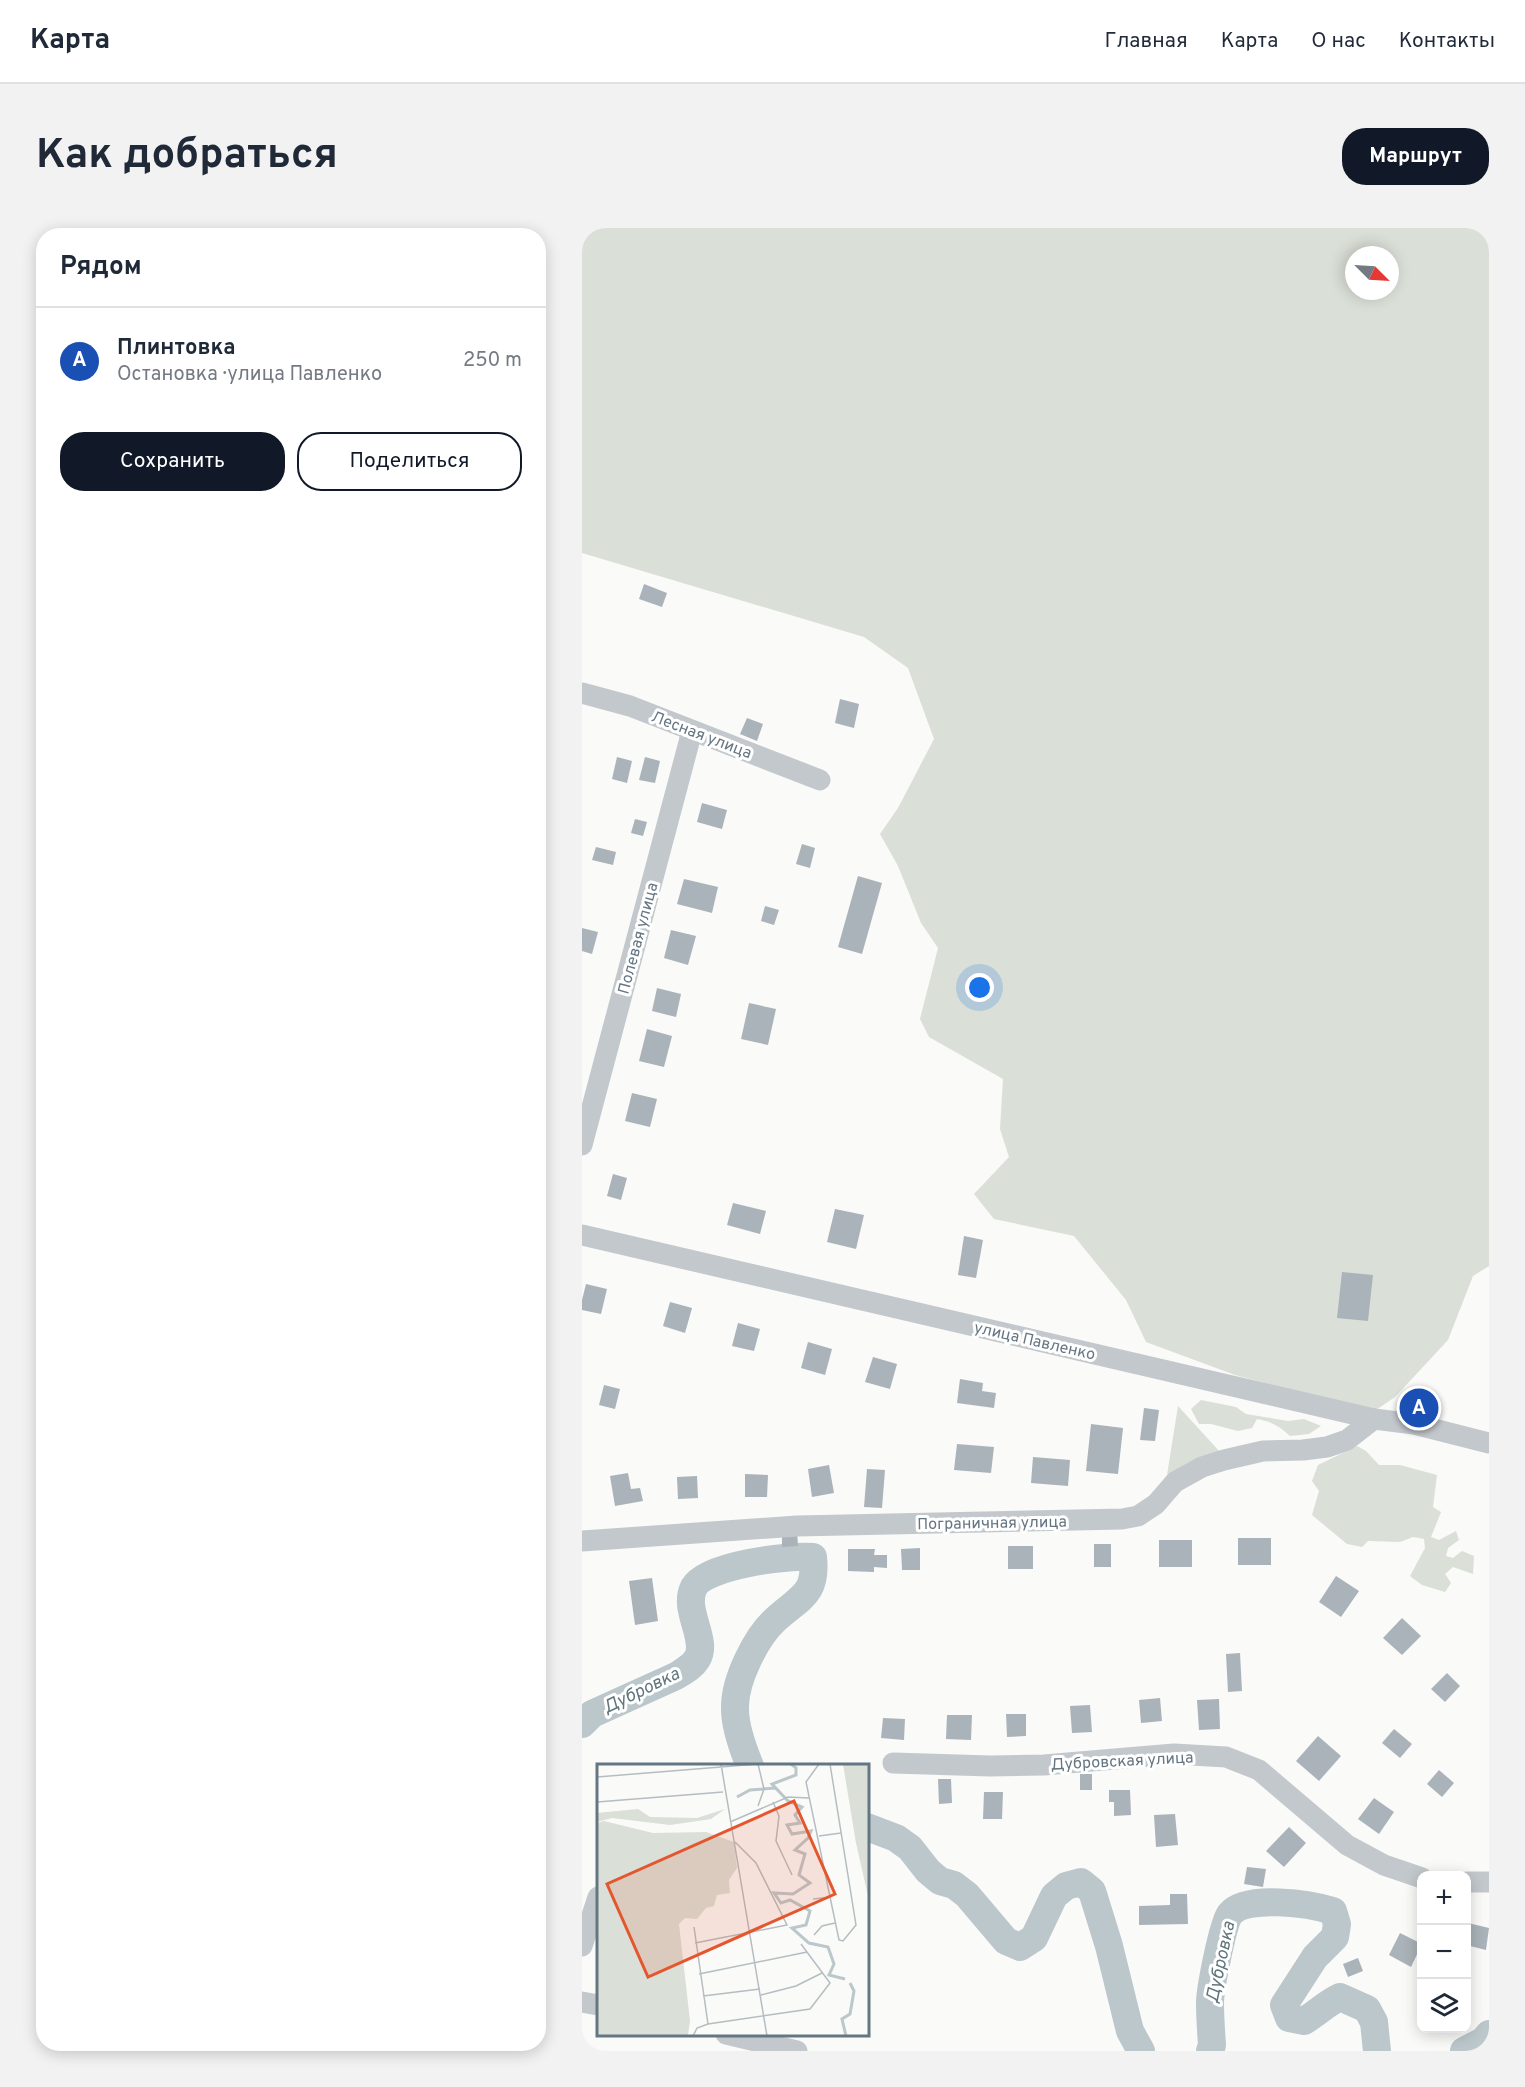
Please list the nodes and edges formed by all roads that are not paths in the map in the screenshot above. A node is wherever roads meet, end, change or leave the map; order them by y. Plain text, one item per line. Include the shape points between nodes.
1 (582, 693) edge
2 (692, 731) junction
3 (820, 780) dead end
4 (582, 1145) edge
5 (582, 1235) edge
6 (1374, 1419) junction
7 (1489, 1443) edge
8 (582, 1541) edge
9 (893, 1763) dead end
10 (1417, 1876) edge
11 (1471, 1882) edge
12 (1489, 1882) edge
13 (597, 1900) edge
14 (582, 1946) edge
15 (582, 2001) edge
16 (597, 2005) edge
17 (734, 2036) edge
18 (798, 2051) edge

1 - 2 street, Лесная улица via 630,706
2 - 3 street, Лесная улица
2 - 4 street, Полевая улица
5 - 6 street, улица Павленко
6 - 7 street, улица Павленко via 1414,1424
6 - 8 street, Пограничная улица via 1347,1440 1327,1447 1263,1451 1202,1467 1175,1482 1156,1504 1138,1516 1122,1519 797,1526
9 - 10 street, Дубровская улица via 990,1766 1174,1754 1226,1757 1259,1770 1347,1845 1384,1865
11 - 12 street
13 - 14 street
15 - 16 street
17 - 18 street

